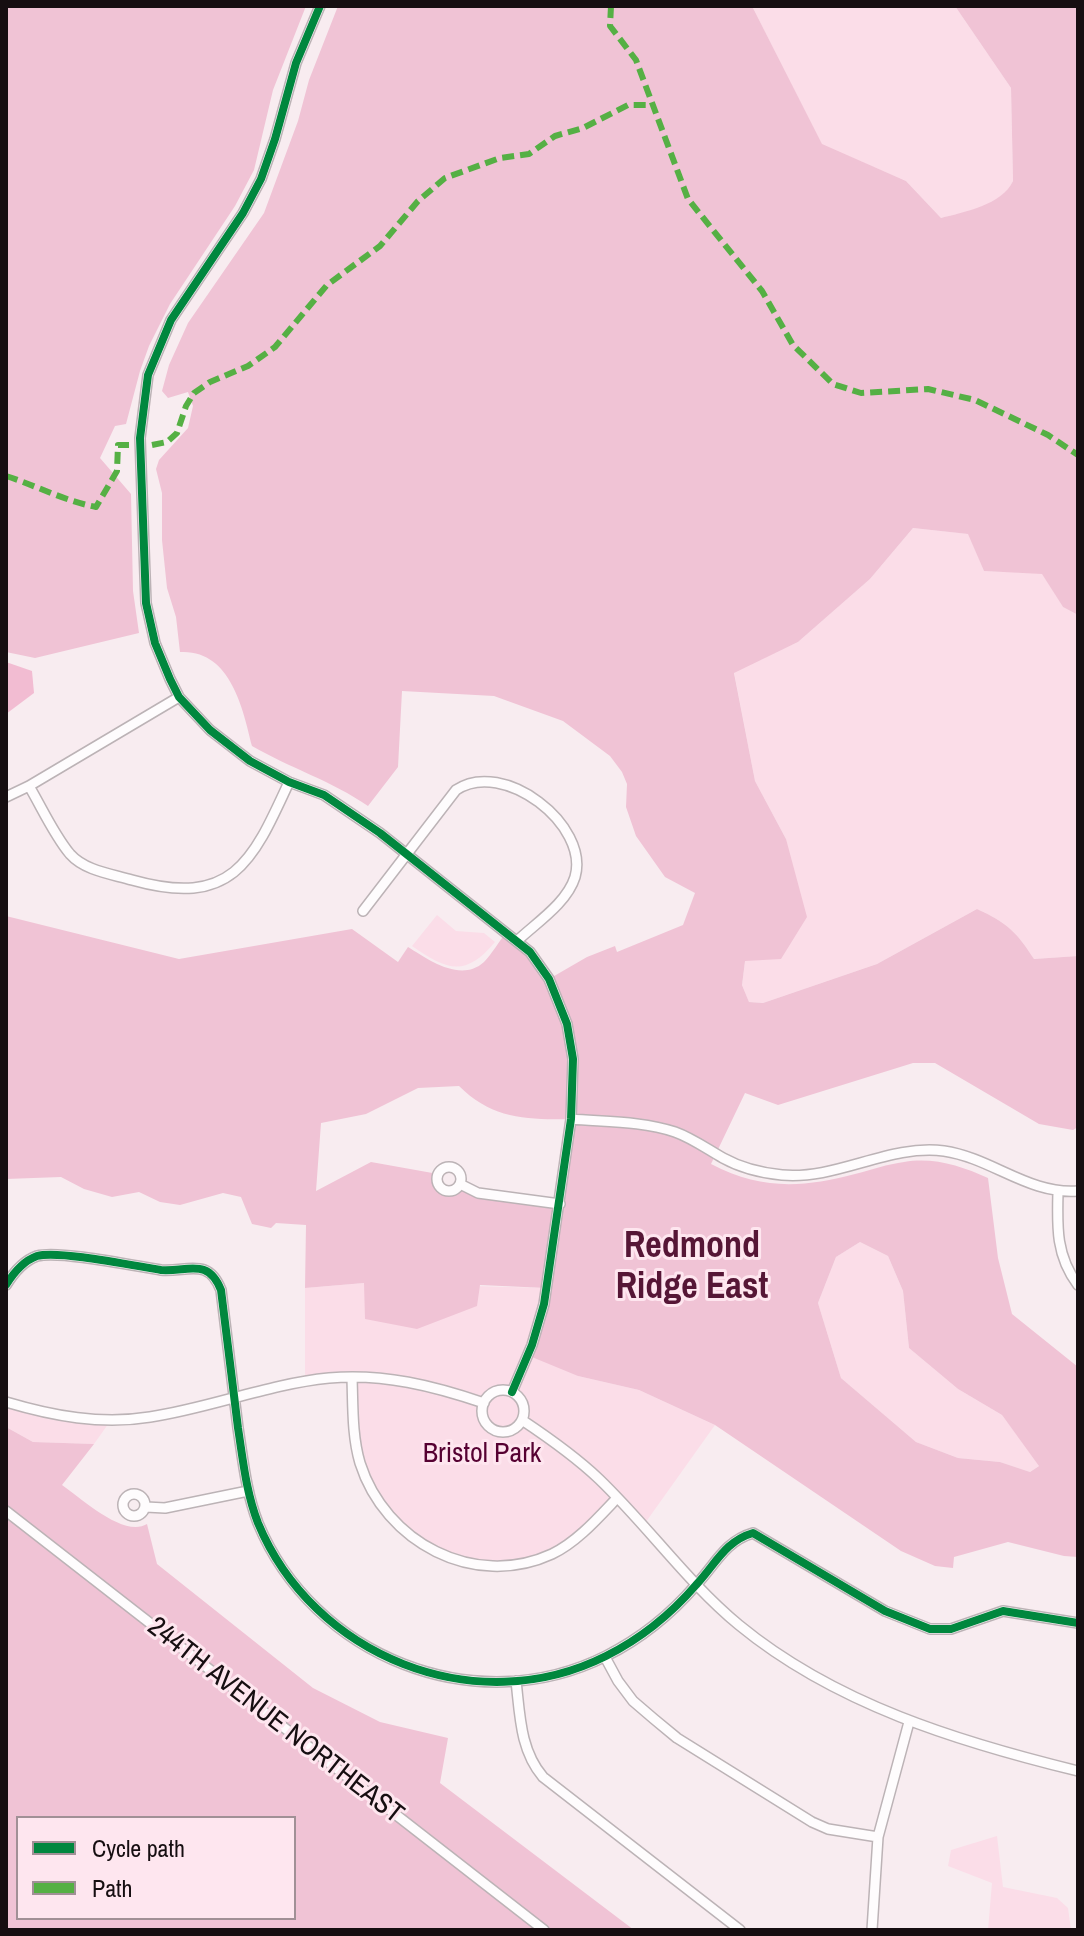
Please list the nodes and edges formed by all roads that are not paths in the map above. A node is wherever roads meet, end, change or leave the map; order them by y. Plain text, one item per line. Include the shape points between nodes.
1 (320, 6) edge
2 (179, 697) junction
3 (289, 782) junction
4 (29, 786) junction
5 (6, 797) edge
6 (407, 852) junction
7 (363, 911) dead end
8 (517, 941) junction
9 (571, 1119) junction
10 (460, 1184) dead end
11 (1078, 1191) edge
12 (1058, 1192) junction
13 (560, 1204) junction
14 (6, 1285) edge
15 (1078, 1285) edge
16 (352, 1378) junction
17 (512, 1392) junction
18 (234, 1397) junction
19 (6, 1402) edge
20 (484, 1403) junction
21 (522, 1420) junction
22 (248, 1491) junction
23 (617, 1498) junction
24 (146, 1507) dead end
25 (6, 1511) edge
26 (697, 1585) junction
27 (1078, 1623) edge
28 (605, 1657) junction
29 (516, 1681) junction
30 (909, 1722) junction
31 (1078, 1771) edge
32 (878, 1837) junction
33 (544, 1930) edge
34 (740, 1930) edge
35 (872, 1930) edge

1 - 2 street via 261,179 171,320 145,391 140,457 146,603 155,643
2 - 3 street via 219,739
2 - 4 street
3 - 4 street via 255,852 240,868 206,886 173,890 84,865 71,855
3 - 6 street via 341,805
4 - 5 street
6 - 7 street
6 - 8 street
6 - 8 street via 445,801 468,783 495,780 511,785 545,808 572,843 576,872 564,897
8 - 9 street via 542,967 567,1024 573,1059
9 - 12 street via 657,1127 735,1164 769,1173 811,1173 925,1150 964,1156
9 - 13 street
10 - 13 street via 478,1193
11 - 12 street
12 - 15 street via 1058,1243
13 - 17 street via 544,1304
14 - 18 street via 17,1268 36,1257 61,1255 174,1271 194,1267 213,1275 221,1290
16 - 18 street
16 - 20 street via 412,1382
16 - 23 street via 355,1435 369,1485 399,1527 439,1554 479,1565 552,1554
17 - 20 street via 493,1393
17 - 21 street via 524,1407
18 - 19 street via 149,1418 111,1420 67,1417
18 - 22 street
20 - 21 street via 486,1423 498,1431 512,1430
21 - 23 street via 558,1444
22 - 24 street
22 - 29 street via 271,1551 289,1578 358,1643 417,1670 458,1680
23 - 26 street
25 - 33 street, 244TH AVENUE NORTHEAST
26 - 27 street via 729,1545 753,1533 885,1611 930,1629 951,1629 1003,1611
26 - 28 street via 647,1631
26 - 30 street via 782,1656
28 - 29 street via 569,1671
28 - 32 street via 633,1701 677,1738 812,1822
29 - 34 street via 524,1744 543,1777
30 - 31 street
30 - 32 street
32 - 35 street

